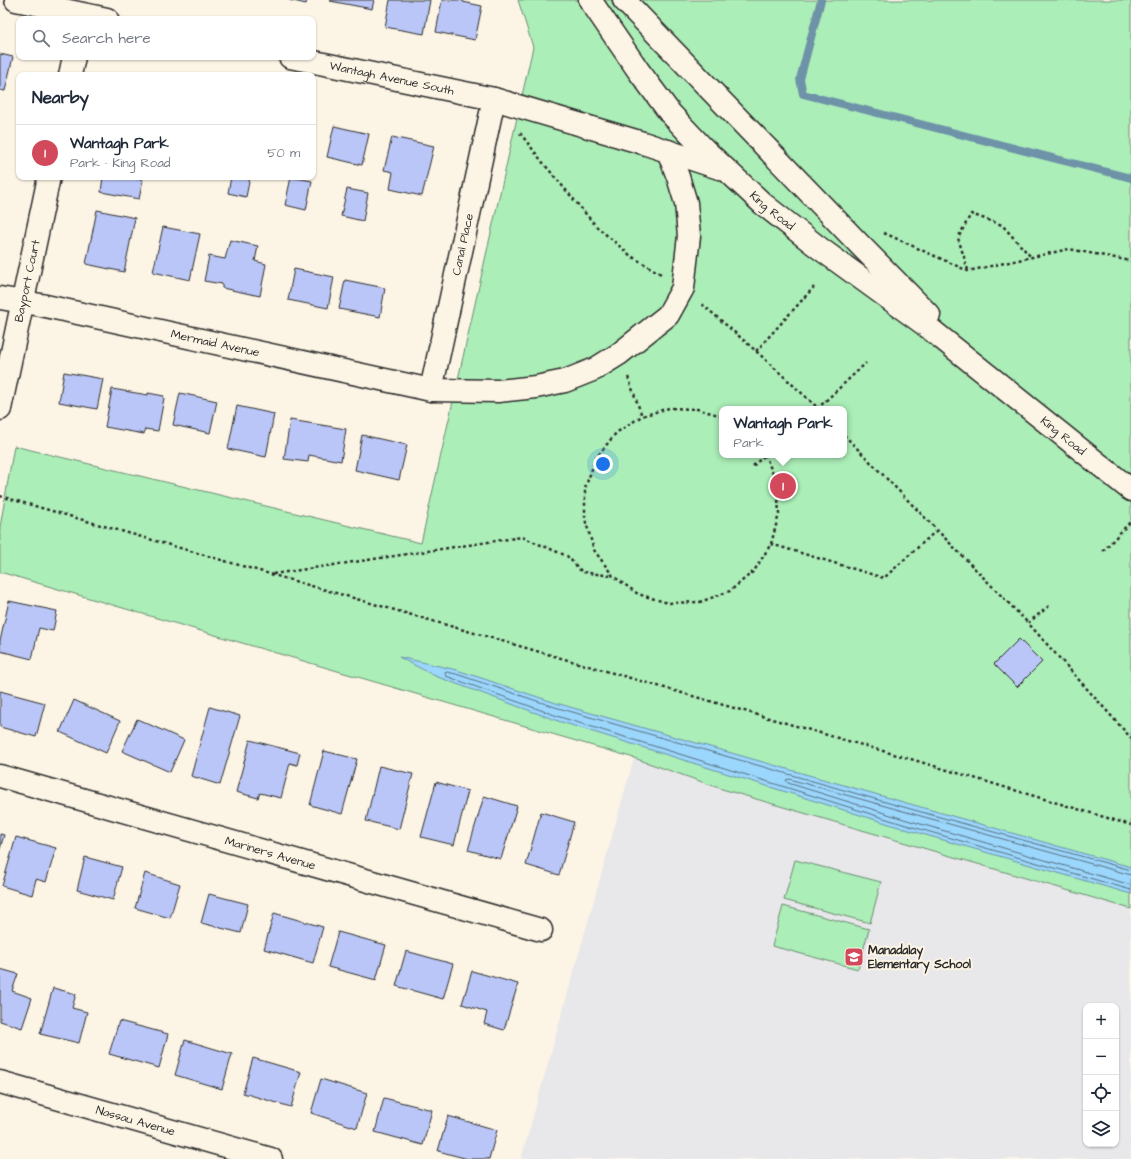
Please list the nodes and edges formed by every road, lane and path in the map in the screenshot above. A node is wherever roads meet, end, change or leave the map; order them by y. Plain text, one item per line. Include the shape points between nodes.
1 (16, 0) edge
2 (590, 0) edge
3 (624, 0) edge
4 (83, 16) edge
5 (73, 60) edge
6 (305, 60) edge
7 (71, 72) edge
8 (494, 99) junction
9 (517, 128) dead end
10 (668, 151) junction
11 (727, 170) junction
12 (48, 180) edge
13 (881, 231) dead end
14 (1031, 257) junction
15 (1131, 261) edge
16 (968, 271) junction
17 (814, 287) dead end
18 (683, 288) junction
19 (0, 298) edge
20 (24, 303) junction
21 (756, 351) junction
22 (619, 354) junction
23 (866, 363) dead end
24 (996, 380) junction
25 (430, 390) junction
26 (814, 406) edge
27 (820, 406) edge
28 (0, 409) edge
29 (719, 415) edge
30 (642, 416) junction
31 (847, 438) edge
32 (762, 458) edge
33 (766, 458) edge
34 (753, 466) dead end
35 (1131, 490) edge
36 (0, 496) edge
37 (1131, 521) edge
38 (937, 530) junction
39 (771, 544) junction
40 (1103, 551) dead end
41 (270, 574) junction
42 (613, 576) junction
43 (1049, 606) dead end
44 (1028, 623) junction
45 (1131, 738) edge
46 (0, 776) edge
47 (1131, 825) edge
48 (541, 930) dead end
49 (0, 1082) edge
50 (271, 1159) edge

1 - 4 street
2 - 11 street, King Road via 670,113
3 - 24 street, King Road via 860,246
5 - 7 street
6 - 8 street, Wantagh Avenue South
8 - 10 street, Wantagh Avenue South
8 - 25 street, Canal Place
9 - 18 path via 596,226 631,256
10 - 11 street, Wantagh Avenue South
10 - 18 street, Mermaid Avenue via 686,203 689,230
11 - 24 street, King Road via 763,204 818,247
12 - 20 street, Bayport Court
13 - 16 path
14 - 15 path via 1069,249
14 - 16 path
14 - 16 path via 1002,224 971,214 958,238
17 - 21 path
18 - 21 path
18 - 22 street, Mermaid Avenue via 668,315
19 - 20 street, Mermaid Avenue
20 - 25 street, Mermaid Avenue
20 - 28 street, Bayport Court
21 - 26 path
22 - 25 street, Mermaid Avenue via 595,369 565,381 536,387 498,391
22 - 30 path
23 - 27 path
24 - 35 street, King Road
29 - 30 path via 697,409 669,408
30 - 42 path via 616,433 596,458 585,488 585,520 589,535 594,550
31 - 38 path
32 - 34 path
33 - 39 path via 777,483 779,514
36 - 41 path
37 - 40 path
38 - 39 path via 884,578
38 - 44 path
39 - 42 path via 754,571 730,591 700,602 668,603 638,594
41 - 42 path via 522,537 567,556 582,572
41 - 47 path
43 - 44 path
44 - 45 path
46 - 48 street, Mariners Avenue
49 - 50 street, Nassau Avenue

